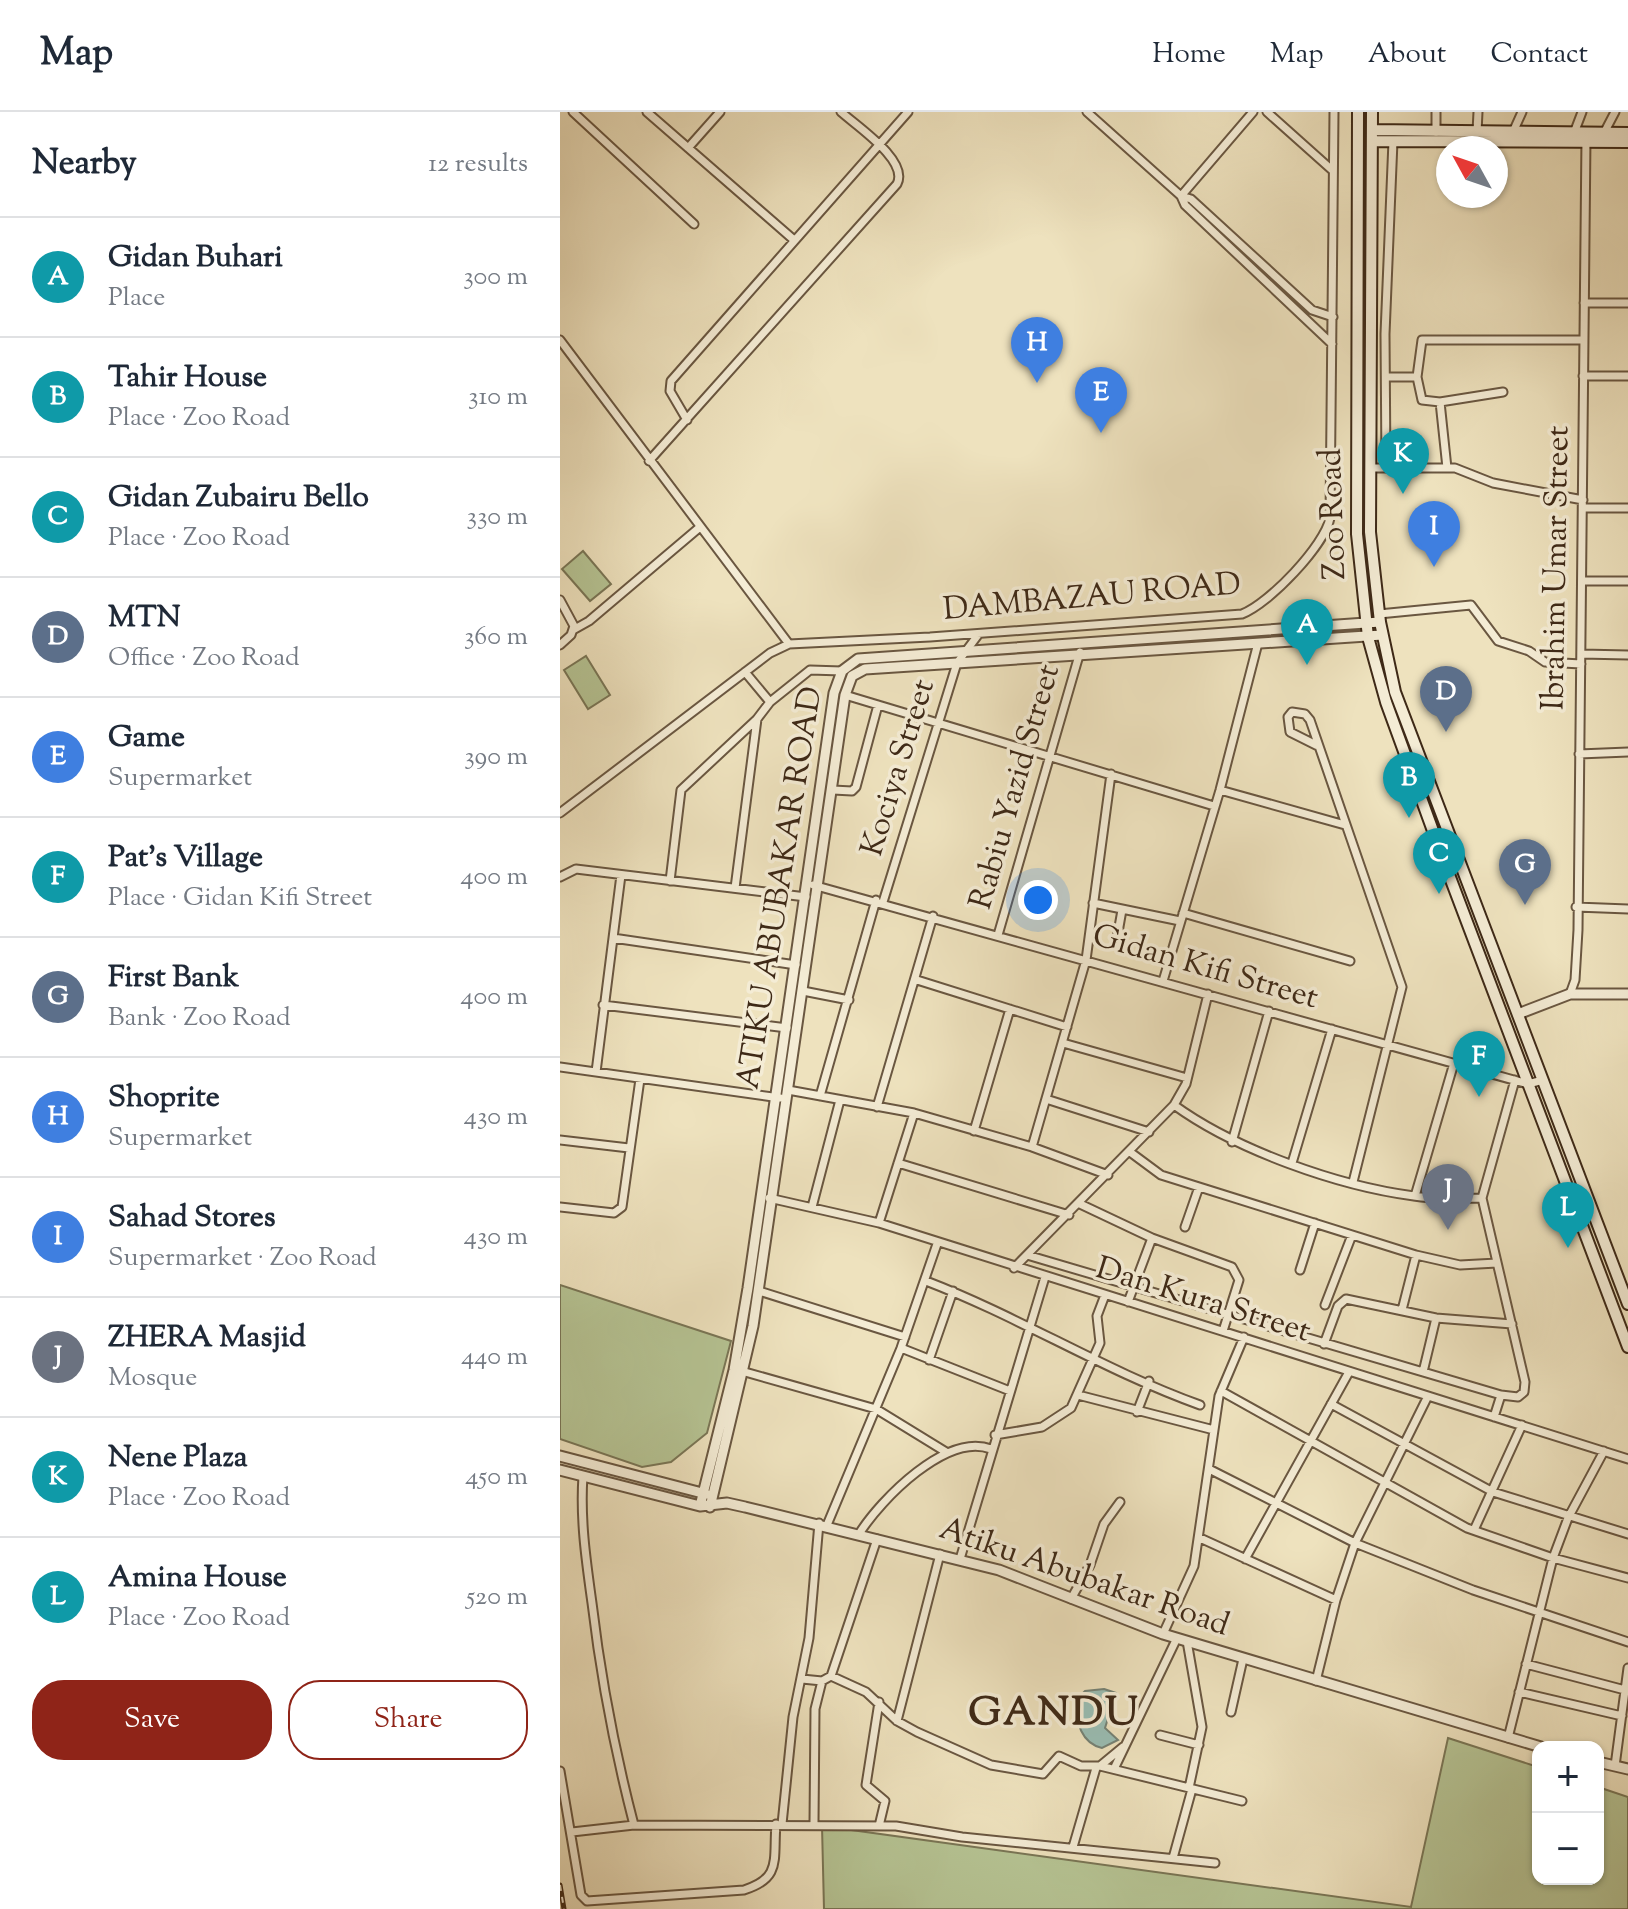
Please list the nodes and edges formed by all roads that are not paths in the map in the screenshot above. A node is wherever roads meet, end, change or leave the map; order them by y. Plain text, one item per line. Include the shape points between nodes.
1 (573, 112) edge
2 (647, 112) edge
3 (720, 112) edge
4 (841, 112) edge
5 (907, 112) edge
6 (1087, 112) edge
7 (1253, 112) edge
8 (1267, 112) edge
9 (1334, 112) edge
10 (1358, 112) edge
11 (1372, 112) edge
12 (1436, 112) edge
13 (1478, 112) edge
14 (1522, 112) edge
15 (1582, 112) edge
16 (1615, 112) edge
17 (1436, 132) junction
18 (1477, 132) junction
19 (1513, 132) junction
20 (1574, 133) junction
21 (1604, 133) junction
22 (1628, 133) edge
23 (1372, 136) junction
24 (1586, 137) junction
25 (1393, 141) junction
26 (1628, 142) edge
27 (879, 146) junction
28 (688, 148) junction
29 (1332, 170) junction
30 (1181, 196) junction
31 (694, 224) dead end
32 (1389, 234) junction
33 (1372, 235) junction
34 (794, 240) junction
35 (1584, 303) junction
36 (1628, 303) edge
37 (1333, 317) junction
38 (1385, 334) junction
39 (1371, 335) junction
40 (560, 340) edge
41 (1583, 340) junction
42 (1332, 344) junction
43 (1583, 376) junction
44 (1628, 376) edge
45 (1386, 377) junction
46 (1417, 377) junction
47 (1503, 392) dead end
48 (1440, 402) junction
49 (687, 420) junction
50 (649, 461) junction
51 (1370, 468) junction
52 (1386, 468) junction
53 (1447, 468) junction
54 (1583, 504) junction
55 (1628, 508) edge
56 (700, 527) junction
57 (1582, 581) junction
58 (1628, 581) edge
59 (560, 600) edge
60 (1184, 618) junction
61 (1379, 618) junction
62 (1366, 624) junction
63 (573, 630) junction
64 (978, 634) junction
65 (1382, 635) junction
66 (1184, 636) junction
67 (1368, 637) junction
68 (1258, 643) junction
69 (789, 644) junction
70 (560, 645) edge
71 (965, 650) junction
72 (1080, 652) junction
73 (1581, 654) junction
74 (1628, 655) edge
75 (957, 663) junction
76 (1581, 664) junction
77 (842, 671) junction
78 (745, 672) junction
79 (845, 695) junction
80 (770, 702) junction
81 (878, 705) junction
82 (757, 719) junction
83 (936, 722) junction
84 (1316, 745) junction
85 (1628, 752) edge
86 (1579, 754) junction
87 (1048, 756) junction
88 (1111, 774) junction
89 (833, 790) junction
90 (1220, 790) junction
91 (1214, 806) junction
92 (560, 813) edge
93 (1345, 825) junction
94 (621, 875) junction
95 (560, 877) edge
96 (670, 881) junction
97 (807, 884) junction
98 (820, 886) junction
99 (735, 888) junction
100 (806, 897) junction
101 (880, 901) junction
102 (1093, 903) junction
103 (1576, 907) junction
104 (1628, 909) edge
105 (1122, 910) junction
106 (933, 916) junction
107 (1182, 917) junction
108 (998, 935) junction
109 (613, 938) junction
110 (1117, 938) dead end
111 (1086, 960) junction
112 (1350, 961) dead end
113 (796, 965) junction
114 (917, 980) junction
115 (1163, 981) junction
116 (803, 991) junction
117 (1208, 994) junction
118 (1570, 994) junction
119 (1628, 994) edge
120 (849, 1000) junction
121 (603, 1005) junction
122 (1010, 1009) junction
123 (1269, 1011) junction
124 (1518, 1014) junction
125 (1067, 1027) junction
126 (787, 1028) junction
127 (1332, 1029) junction
128 (1063, 1043) junction
129 (1388, 1045) junction
130 (1454, 1063) junction
131 (560, 1067) edge
132 (596, 1072) junction
133 (1187, 1078) junction
134 (640, 1079) junction
135 (1515, 1080) junction
136 (1543, 1080) junction
137 (1528, 1084) junction
138 (783, 1095) junction
139 (820, 1096) junction
140 (1046, 1099) junction
141 (840, 1100) junction
142 (1174, 1105) junction
143 (877, 1107) junction
144 (914, 1113) junction
145 (974, 1131) junction
146 (1149, 1132) junction
147 (560, 1140) edge
148 (1232, 1142) junction
149 (1032, 1147) junction
150 (629, 1148) junction
151 (1130, 1152) junction
152 (898, 1163) junction
153 (1292, 1163) junction
154 (1108, 1175) junction
155 (1353, 1182) junction
156 (1199, 1187) junction
157 (762, 1196) junction
158 (1415, 1196) junction
159 (773, 1198) junction
160 (1482, 1198) junction
161 (1080, 1204) junction
162 (560, 1207) edge
163 (812, 1207) junction
164 (1069, 1215) junction
165 (879, 1223) junction
166 (1315, 1223) junction
167 (1185, 1227) dead end
168 (1352, 1235) junction
169 (1152, 1238) junction
170 (937, 1244) junction
171 (1027, 1255) junction
172 (1416, 1255) junction
173 (1497, 1263) junction
174 (1014, 1268) junction
175 (1300, 1270) dead end
176 (1045, 1277) junction
177 (926, 1281) junction
178 (1134, 1286) junction
179 (759, 1291) junction
180 (953, 1291) junction
181 (1105, 1295) junction
182 (1128, 1302) junction
183 (1628, 1304) edge
184 (1325, 1305) dead end
185 (1402, 1310) junction
186 (1228, 1315) junction
187 (1436, 1318) junction
188 (1512, 1324) junction
189 (1030, 1327) junction
190 (1223, 1331) junction
191 (905, 1337) junction
192 (1244, 1337) junction
193 (1324, 1344) junction
194 (1628, 1347) edge
195 (901, 1348) junction
196 (1093, 1358) junction
197 (929, 1360) junction
198 (745, 1372) junction
199 (1349, 1372) junction
200 (1423, 1372) junction
201 (1149, 1381) junction
202 (1010, 1391) junction
203 (1221, 1391) junction
204 (1078, 1395) junction
205 (1501, 1395) junction
206 (1428, 1396) junction
207 (1331, 1404) junction
208 (1200, 1405) dead end
209 (876, 1409) junction
210 (1137, 1412) junction
211 (1494, 1417) junction
212 (1522, 1425) junction
213 (1214, 1430) junction
214 (995, 1435) junction
215 (1310, 1441) junction
216 (1405, 1444) junction
217 (991, 1449) junction
218 (1604, 1451) junction
219 (946, 1452) junction
220 (560, 1456) edge
221 (1628, 1459) edge
222 (1209, 1469) junction
223 (560, 1470) edge
224 (583, 1476) junction
225 (1386, 1483) junction
226 (1493, 1492) junction
227 (708, 1495) junction
228 (1120, 1502) dead end
229 (1277, 1502) junction
230 (727, 1503) junction
231 (705, 1507) junction
232 (1568, 1518) junction
233 (823, 1524) junction
234 (1474, 1530) junction
235 (859, 1534) junction
236 (1628, 1534) edge
237 (1200, 1538) junction
238 (877, 1539) junction
239 (1355, 1543) junction
240 (940, 1554) junction
241 (1553, 1558) junction
242 (960, 1559) junction
243 (1245, 1559) junction
244 (1628, 1578) edge
245 (1071, 1599) junction
246 (1336, 1600) junction
247 (1539, 1613) junction
248 (1163, 1634) junction
249 (1182, 1640) junction
250 (1628, 1642) edge
251 (1243, 1659) junction
252 (1526, 1664) junction
253 (1628, 1668) edge
254 (831, 1676) junction
255 (802, 1679) junction
256 (822, 1681) junction
257 (1316, 1681) junction
258 (1625, 1690) junction
259 (1519, 1692) junction
260 (879, 1702) junction
261 (1231, 1712) dead end
262 (1622, 1716) junction
263 (897, 1721) junction
264 (1160, 1735) dead end
265 (1508, 1738) junction
266 (1199, 1745) junction
267 (1532, 1745) edge
268 (1123, 1747) junction
269 (1604, 1763) edge
270 (1615, 1766) junction
271 (1098, 1767) junction
272 (1114, 1769) junction
273 (1628, 1769) edge
274 (560, 1771) edge
275 (1190, 1788) junction
276 (1242, 1801) dead end
277 (814, 1823) junction
278 (779, 1824) junction
279 (634, 1825) junction
280 (879, 1826) junction
281 (572, 1832) junction
282 (1073, 1847) junction
283 (1173, 1858) junction
284 (1215, 1863) dead end

1 - 31 street
2 - 28 street
3 - 28 street
4 - 27 street
5 - 27 street
6 - 30 street
7 - 30 street
8 - 29 street
9 - 29 street, DAMBAZAU ROAD
10 - 62 main road, Zoo Road via 1357,534
11 - 23 main road, Zoo Road
12 - 17 street
13 - 18 street
14 - 19 street
15 - 20 street
16 - 21 street
17 - 18 main road
17 - 23 main road
18 - 19 main road
19 - 20 main road
20 - 24 main road
21 - 22 main road
21 - 24 main road
23 - 25 main road
23 - 33 main road, Zoo Road
24 - 25 main road
24 - 26 main road
24 - 35 street, Ibrahim Umar Street
25 - 32 street
27 - 34 street
27 - 49 street via 901,170 897,184
28 - 34 street
29 - 37 street, DAMBAZAU ROAD
30 - 37 street via 1191,199 1312,310
30 - 42 street
32 - 33 street
32 - 38 street
33 - 39 main road, Zoo Road
34 - 49 street via 671,381 670,391
35 - 36 street
35 - 41 street, Ibrahim Umar Street
37 - 42 street, DAMBAZAU ROAD
38 - 39 street
38 - 45 street
39 - 51 main road, Zoo Road
40 - 50 street
41 - 43 street, Ibrahim Umar Street
41 - 46 street via 1424,339
42 - 60 street, DAMBAZAU ROAD via 1330,518 1324,537 1262,605 1242,614
43 - 44 street
43 - 54 street, Ibrahim Umar Street
45 - 46 street
45 - 52 street
46 - 48 street via 1420,398
47 - 48 street
48 - 53 street
49 - 50 street
50 - 56 street
51 - 52 street
51 - 61 main road, Zoo Road
52 - 53 street
53 - 54 street
54 - 55 street
54 - 57 street, Ibrahim Umar Street
56 - 63 street
56 - 69 street
57 - 58 street
57 - 73 street, Ibrahim Umar Street
59 - 63 street via 571,615
60 - 64 street, DAMBAZAU ROAD
60 - 66 street
61 - 62 street, ATIKU ABUBAKAR ROAD
61 - 65 main road, Zoo Road
61 - 76 street via 1471,605 1498,641 1545,662
62 - 66 street, ATIKU ABUBAKAR ROAD
62 - 67 main road, Zoo Road
63 - 70 street
64 - 69 street, DAMBAZAU ROAD
64 - 71 street, Kociya Street
65 - 67 street
65 - 124 main road, Zoo Road via 1395,692
66 - 71 street, ATIKU ABUBAKAR ROAD
67 - 68 street
67 - 137 main road, Zoo Road via 1386,702
68 - 72 street
68 - 90 street
69 - 78 street, DAMBAZAU ROAD
71 - 75 street, Kociya Street
71 - 77 street, ATIKU ABUBAKAR ROAD via 858,659
72 - 75 street
72 - 87 street, Rabiu Yazid Street
73 - 74 street
73 - 76 street, Ibrahim Umar Street
75 - 79 street via 865,669 852,676
75 - 83 street, Kociya Street
76 - 86 street, Ibrahim Umar Street
77 - 80 street via 810,670
77 - 97 street, ATIKU ABUBAKAR ROAD via 834,693
78 - 80 street
78 - 92 street, DAMBAZAU ROAD
79 - 81 street
79 - 89 street
80 - 82 street
81 - 83 street
81 - 89 street via 856,787
82 - 96 street via 681,790
82 - 99 street
83 - 87 street
83 - 101 street, Kociya Street
84 - 84 street via 1310,720 1292,712 1290,732
84 - 93 street
85 - 86 street
86 - 103 street, Ibrahim Umar Street
87 - 88 street
87 - 108 street, Rabiu Yazid Street
88 - 91 street
88 - 102 street
89 - 98 street
90 - 91 street
90 - 93 street
91 - 107 street
93 - 129 street via 1401,979
94 - 95 street via 576,869
94 - 96 street
94 - 109 street
96 - 99 street
97 - 98 street, Gidan Kifi Street
97 - 100 street, ATIKU ABUBAKAR ROAD
98 - 101 street, Gidan Kifi Street
98 - 116 street
99 - 100 street
100 - 113 street, ATIKU ABUBAKAR ROAD
101 - 106 street, Gidan Kifi Street
101 - 120 street, Kociya Street
102 - 105 street
102 - 111 street
103 - 104 street
103 - 118 street, Ibrahim Umar Street via 1575,980
105 - 107 street
105 - 110 street
106 - 108 street, Gidan Kifi Street
106 - 114 street
107 - 112 street
107 - 115 street
108 - 111 street, Gidan Kifi Street
109 - 113 street
109 - 121 street
111 - 115 street, Gidan Kifi Street
111 - 125 street
113 - 126 street, ATIKU ABUBAKAR ROAD
114 - 122 street
114 - 143 street
115 - 117 street, Gidan Kifi Street
116 - 120 street
116 - 138 street
117 - 123 street, Gidan Kifi Street
117 - 133 street
118 - 119 street
118 - 124 street
120 - 139 street, Kociya Street
121 - 126 street
121 - 132 street
122 - 125 street
122 - 145 street
123 - 127 street, Gidan Kifi Street
123 - 148 street
124 - 136 main road, Zoo Road
125 - 128 street
126 - 138 street, ATIKU ABUBAKAR ROAD
127 - 129 street, Gidan Kifi Street
127 - 153 street
128 - 133 street
128 - 140 street
129 - 130 street, Gidan Kifi Street
129 - 155 street
130 - 135 street, Gidan Kifi Street
130 - 158 street
131 - 132 street
132 - 134 street
133 - 142 street
134 - 138 street
134 - 150 street
135 - 137 street, Gidan Kifi Street
135 - 160 street
136 - 137 street
136 - 183 main road, Zoo Road
137 - 194 main road, Zoo Road
138 - 139 street
138 - 157 street, ATIKU ABUBAKAR ROAD
138 - 159 street
139 - 141 street
140 - 146 street
140 - 149 street
141 - 143 street
141 - 163 street
142 - 146 street
142 - 148 street
143 - 144 street
144 - 145 street
144 - 152 street
145 - 149 street
146 - 151 street
147 - 150 street
148 - 153 street
149 - 154 street
150 - 162 street via 626,1198 619,1211
151 - 154 street
151 - 156 street via 1153,1172
152 - 164 street
152 - 165 street
153 - 155 street
154 - 161 street
155 - 158 street
156 - 166 street
156 - 167 street
157 - 159 street, Dan Kura Street
157 - 227 street, ATIKU ABUBAKAR ROAD
158 - 160 street
159 - 163 street, Dan Kura Street
159 - 179 street
160 - 173 street
161 - 164 street
161 - 169 street
163 - 165 street, Dan Kura Street
164 - 171 street
165 - 170 street, Dan Kura Street
166 - 168 street
166 - 175 street
168 - 172 street
168 - 184 street
169 - 178 street
169 - 186 street via 1232,1267 1239,1280
170 - 174 street, Dan Kura Street
170 - 177 street
171 - 174 street
171 - 178 street
172 - 173 street via 1460,1265
172 - 185 street
173 - 188 street
174 - 176 street, Dan Kura Street
176 - 181 street, Dan Kura Street
176 - 189 street
177 - 180 street
177 - 191 street
178 - 182 street
178 - 186 street
179 - 191 street
179 - 198 street
180 - 189 street
180 - 197 street
181 - 182 street, Dan Kura Street
181 - 196 street via 1097,1316 1101,1341
182 - 190 street, Dan Kura Street
185 - 187 street
185 - 193 street via 1346,1299 1338,1306
186 - 190 street
186 - 193 street
187 - 188 street
187 - 200 street
188 - 205 street via 1524,1392 1518,1397
189 - 196 street
189 - 202 street
190 - 192 street, Dan Kura Street
191 - 195 street
192 - 199 street, Dan Kura Street
192 - 203 street
193 - 200 street
195 - 197 street
195 - 209 street
196 - 201 street
196 - 204 street
197 - 202 street
198 - 209 street
198 - 227 street
199 - 206 street, Dan Kura Street
199 - 207 street
200 - 205 street
201 - 208 street
201 - 210 street
202 - 214 street
203 - 213 street
203 - 215 street
204 - 210 street
204 - 214 street via 1068,1411 1042,1427
205 - 211 street
206 - 211 street, Dan Kura Street
206 - 216 street
207 - 215 street
207 - 216 street
209 - 219 street
209 - 233 street
210 - 213 street
211 - 212 street, Dan Kura Street
212 - 218 street, Dan Kura Street
212 - 226 street
213 - 222 street
214 - 217 street
215 - 225 street
215 - 229 street
216 - 225 street
216 - 226 street
217 - 219 street via 967,1445
217 - 242 street
218 - 221 street, Dan Kura Street
218 - 232 street
219 - 235 street via 886,1501
220 - 227 street
222 - 229 street
222 - 237 street
223 - 224 street, Atiku Abubakar Road
224 - 231 street, Atiku Abubakar Road
224 - 279 street via 581,1521 599,1661
225 - 234 street
225 - 239 street
226 - 232 street
226 - 234 street
227 - 230 street
227 - 231 street, ATIKU ABUBAKAR ROAD
228 - 245 street via 1104,1524
229 - 239 street
229 - 243 street
230 - 231 street, Atiku Abubakar Road
230 - 233 street, Atiku Abubakar Road
232 - 236 street
232 - 241 street
233 - 235 street, Atiku Abubakar Road
233 - 255 street
234 - 241 street
235 - 238 street, Atiku Abubakar Road
237 - 243 street
237 - 248 street via 1192,1573
238 - 240 street, Atiku Abubakar Road
238 - 254 street
239 - 246 street
239 - 247 street
240 - 242 street, Atiku Abubakar Road
240 - 263 street
241 - 244 street
241 - 247 street
242 - 245 street, Atiku Abubakar Road
243 - 246 street
245 - 248 street, Atiku Abubakar Road
246 - 257 street
247 - 250 street
247 - 252 street
248 - 249 street, Atiku Abubakar Road
249 - 251 street, Atiku Abubakar Road
249 - 266 street via 1202,1727
249 - 268 street
251 - 257 street, Atiku Abubakar Road
251 - 261 street
252 - 258 street
252 - 259 street
253 - 258 street
254 - 256 street
254 - 260 street
255 - 256 street
255 - 278 street
256 - 277 street via 815,1709
257 - 265 street, Atiku Abubakar Road
258 - 262 street
259 - 262 street
259 - 265 street
260 - 263 street
260 - 280 street via 866,1785 885,1801
262 - 270 street
263 - 271 street via 991,1765 1043,1774 1059,1756
264 - 266 street
265 - 267 street, Atiku Abubakar Road
266 - 275 street
268 - 271 street
268 - 272 street
269 - 270 street
270 - 273 street
271 - 272 street
271 - 282 street
272 - 275 street
274 - 281 street
275 - 276 street
275 - 283 street
277 - 278 street
277 - 280 street
278 - 279 street
278 - 281 street via 772,1872 764,1884 744,1890 587,1901 581,1895
279 - 281 street
280 - 282 street
282 - 283 street
283 - 284 street

